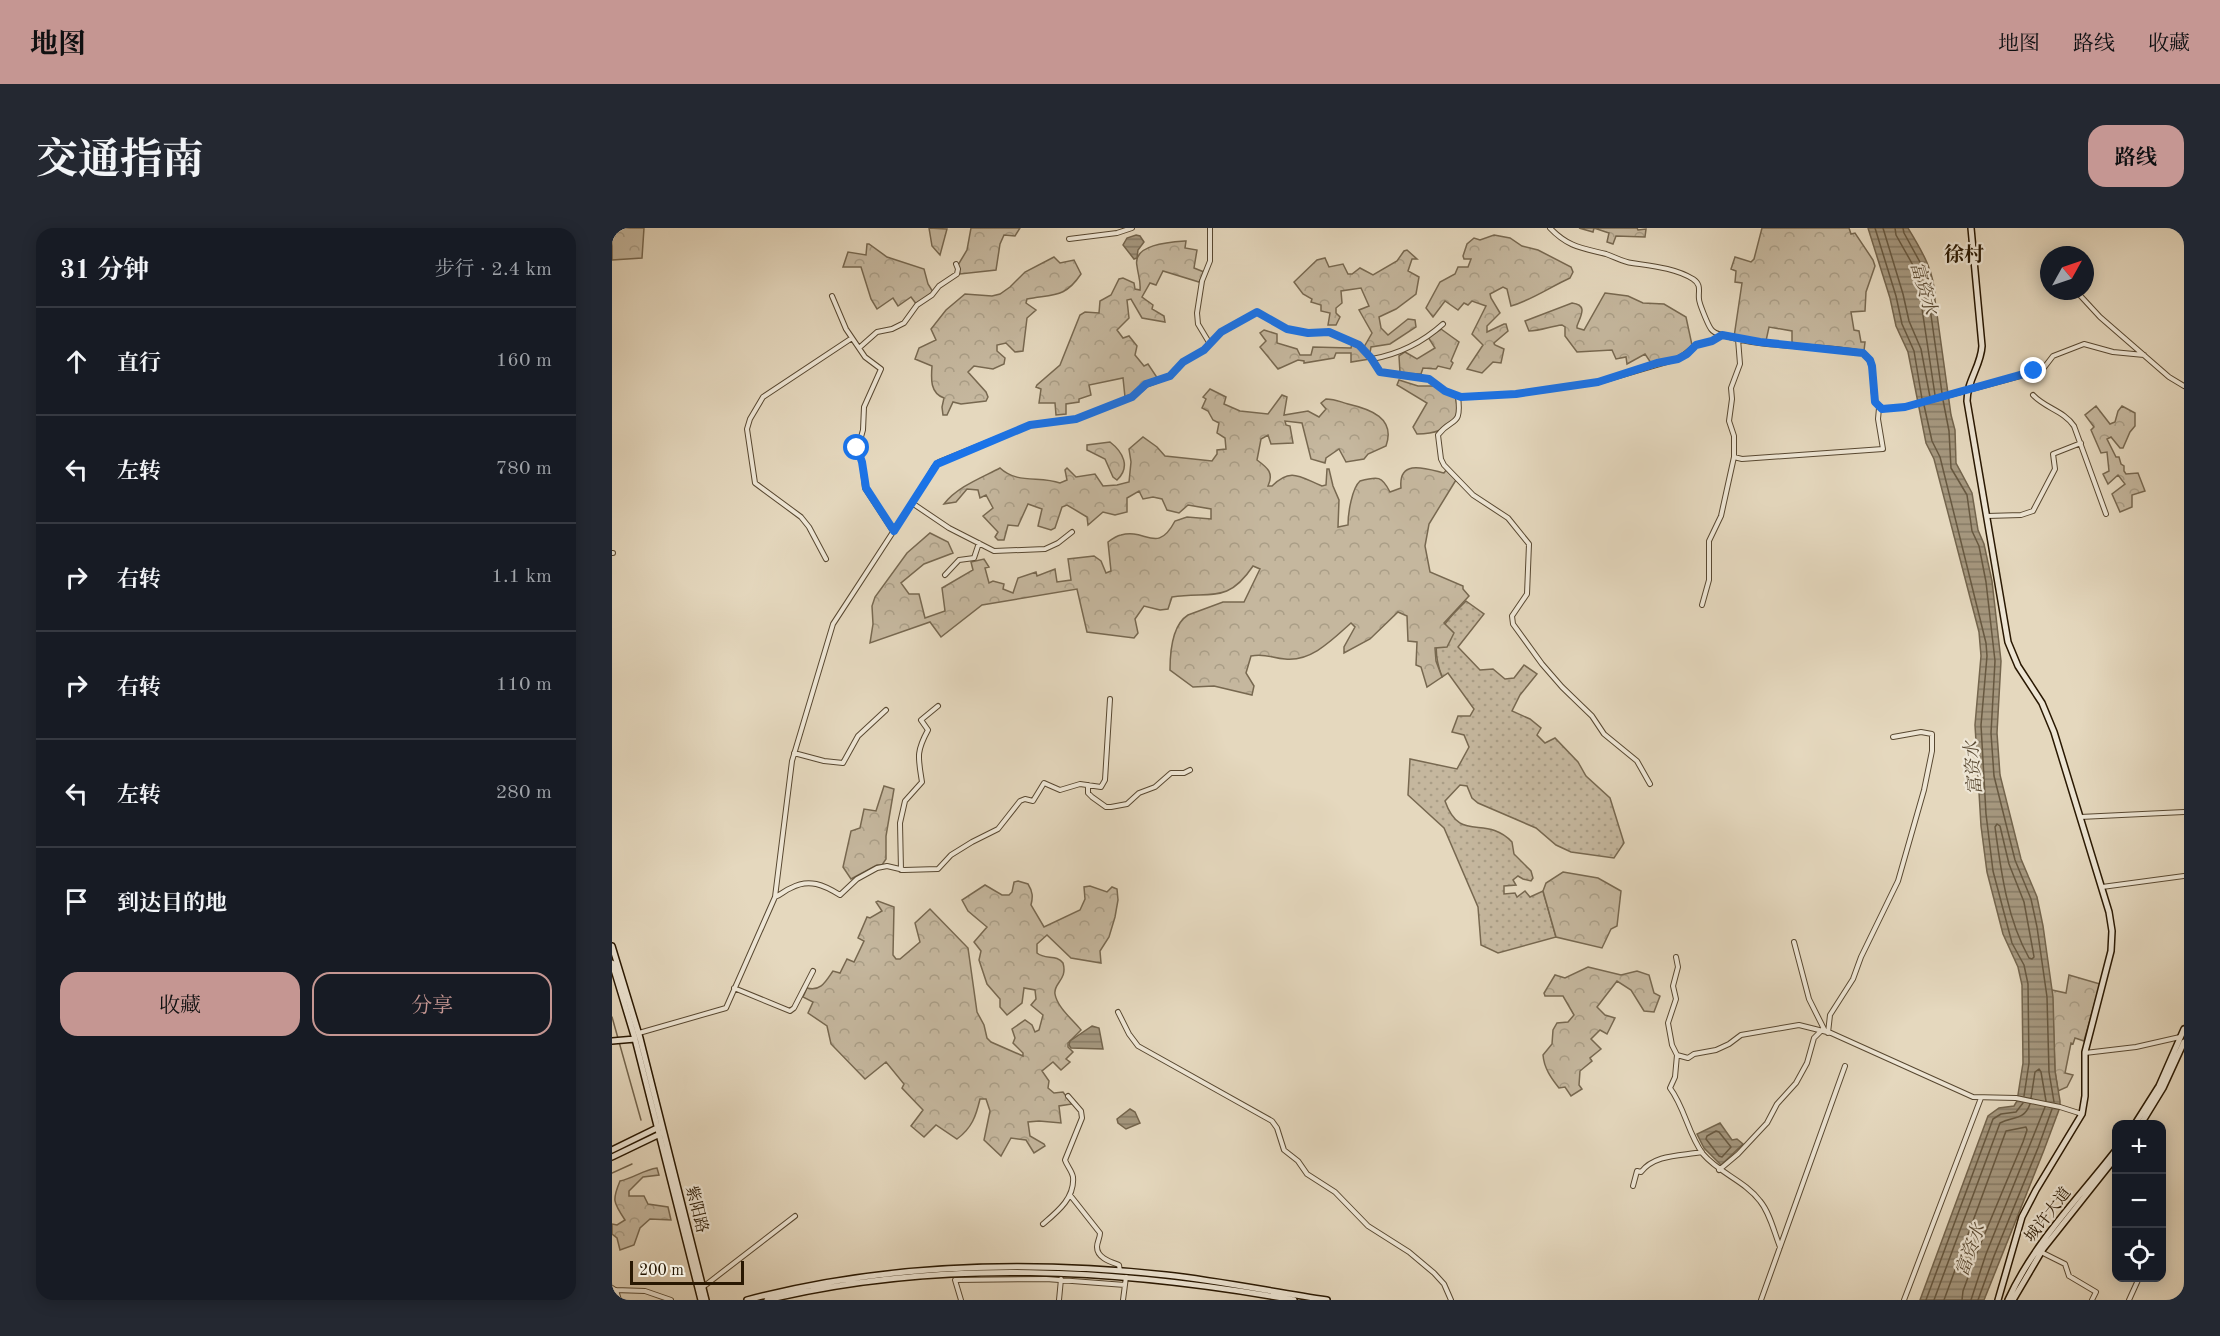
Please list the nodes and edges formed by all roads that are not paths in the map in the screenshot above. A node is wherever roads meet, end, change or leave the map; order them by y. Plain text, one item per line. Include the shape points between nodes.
1 (1132, 228) edge
2 (1210, 228) edge
3 (1550, 228) edge
4 (1971, 228) edge
5 (1069, 239) dead end
6 (956, 264) dead end
7 (832, 296) dead end
8 (2084, 300) edge
9 (1443, 324) dead end
10 (1722, 335) junction
11 (852, 338) junction
12 (1738, 339) junction
13 (1210, 344) junction
14 (859, 348) junction
15 (2144, 355) junction
16 (1372, 359) junction
17 (2184, 386) edge
18 (1968, 389) junction
19 (2033, 394) dead end
20 (1458, 396) junction
21 (1879, 408) junction
22 (2081, 443) junction
23 (1734, 458) junction
24 (912, 503) junction
25 (2106, 514) dead end
26 (1986, 516) junction
27 (894, 531) junction
28 (1072, 532) dead end
29 (979, 543) junction
30 (826, 559) dead end
31 (945, 575) dead end
32 (1702, 605) dead end
33 (1110, 699) dead end
34 (938, 706) dead end
35 (886, 710) dead end
36 (1893, 736) dead end
37 (794, 753) junction
38 (1190, 770) dead end
39 (1650, 784) dead end
40 (1088, 785) junction
41 (2184, 812) edge
42 (2080, 817) junction
43 (901, 870) junction
44 (2184, 876) edge
45 (2101, 887) junction
46 (775, 897) junction
47 (1794, 942) dead end
48 (612, 946) edge
49 (1676, 957) dead end
50 (612, 963) edge
51 (813, 970) dead end
52 (735, 988) junction
53 (1118, 1011) dead end
54 (2184, 1029) edge
55 (1825, 1032) junction
56 (637, 1036) junction
57 (2183, 1039) edge
58 (614, 1041) edge
59 (2085, 1053) junction
60 (1677, 1055) junction
61 (1845, 1066) dead end
62 (1068, 1096) dead end
63 (1981, 1098) junction
64 (2082, 1114) junction
65 (2138, 1120) edge
66 (2144, 1120) edge
67 (661, 1130) junction
68 (612, 1150) edge
69 (1702, 1152) junction
70 (2112, 1155) edge
71 (612, 1157) edge
72 (2112, 1162) edge
73 (1719, 1170) junction
74 (1633, 1186) dead end
75 (1070, 1194) junction
76 (795, 1216) dead end
77 (1043, 1224) dead end
78 (1780, 1247) junction
79 (2040, 1251) junction
80 (1120, 1271) junction
81 (954, 1274) junction
82 (1126, 1276) junction
83 (1061, 1279) junction
84 (956, 1281) junction
85 (2137, 1282) edge
86 (1125, 1285) junction
87 (703, 1287) junction
88 (614, 1289) edge
89 (619, 1300) edge
90 (671, 1300) edge
91 (701, 1300) edge
92 (706, 1300) edge
93 (747, 1300) edge
94 (767, 1300) edge
95 (961, 1300) edge
96 (1059, 1300) edge
97 (1123, 1300) edge
98 (1294, 1300) edge
99 (1327, 1300) edge
100 (1451, 1300) edge
101 (1761, 1300) edge
102 (1904, 1300) edge
103 (1998, 1300) edge
104 (2008, 1300) edge
105 (2013, 1300) edge
106 (2092, 1300) edge
107 (2129, 1300) edge

1 - 5 street
2 - 13 street via 1210,261 1197,313 1198,324
3 - 10 street via 1582,249 1679,272 1695,280 1700,287 1699,302 1711,329
4 - 18 main road via 1982,346
6 - 14 street via 957,274 917,305 904,323 874,334
7 - 11 street
8 - 15 street
9 - 16 street via 1406,349
10 - 12 street
10 - 20 street via 1696,345 1678,359 1584,386
11 - 14 street
11 - 30 street via 765,395 747,429 755,483 801,517
12 - 21 street via 1863,353 1872,366
12 - 23 street via 1740,364 1731,388 1729,421
13 - 16 street via 1223,331 1257,312 1287,329 1331,332 1359,345
13 - 24 street via 1170,376 1146,384 1132,397 1076,419 1030,425 939,462
14 - 27 street via 882,370 864,407 857,452 866,488
15 - 17 street
15 - 18 street via 2084,344 2053,356 2043,369
16 - 20 street via 1381,373 1429,379
18 - 21 street via 1905,407
18 - 26 main road
19 - 22 street via 2068,418
20 - 39 street via 1458,418 1438,435 1442,461 1473,495 1508,518 1528,544 1527,594 1512,616 1513,624 1542,664 1604,734 1637,761
21 - 23 street via 1883,449
22 - 25 street
22 - 26 street via 2053,454 2055,469 2032,511
23 - 32 street via 1721,516 1709,541 1709,580
24 - 27 street
24 - 29 street
26 - 42 main road via 2010,650 2049,720
27 - 37 street via 833,624
28 - 29 street via 1054,545 1037,550 995,551
29 - 31 street via 974,558 959,561
33 - 40 street via 1105,780 1100,788
34 - 43 street via 922,719 928,730 918,761 922,782 905,801 900,823
35 - 37 street via 858,736 843,763
36 - 55 street via 1932,734 1924,790 1898,881
37 - 46 street
38 - 40 street via 1171,773 1127,804 1111,807 1092,797
40 - 43 street via 1060,790 1044,783 1033,801 1020,801 998,830 951,855 938,869
41 - 42 street
42 - 45 main road
43 - 46 street via 876,868 840,895 808,883
44 - 45 street
45 - 59 main road via 2112,925 2111,951
46 - 52 street
47 - 55 street via 1809,999
48 - 56 main road
49 - 60 street via 1676,999 1668,1023 1671,1045
50 - 56 main road
51 - 52 street via 790,1011
52 - 56 street via 726,1008
53 - 100 street via 1138,1046 1272,1121 1284,1150 1307,1174 1335,1192 1368,1226 1434,1273
54 - 57 main road
55 - 60 street via 1799,1025 1753,1032 1716,1050 1688,1058
55 - 63 street
55 - 73 street via 1814,1039 1796,1083 1777,1104 1767,1124
56 - 58 main road
56 - 67 main road
57 - 59 street
57 - 65 main road
57 - 66 main road via 2166,1082
59 - 64 main road
60 - 69 street via 1670,1088
61 - 78 street
62 - 75 street via 1082,1118 1065,1159 1072,1177
63 - 64 street via 2016,1098
63 - 102 street
64 - 103 main road via 2022,1217
67 - 68 main road
67 - 71 main road
67 - 87 main road, 紫阳路
67 - 91 main road, 紫阳路
69 - 73 street
69 - 74 street via 1651,1162 1641,1172 1637,1171
70 - 104 main road, 城许大道 via 2044,1238
72 - 79 main road, 城许大道
73 - 78 street via 1760,1200
75 - 77 street
75 - 80 street via 1100,1233 1098,1252 1119,1265
76 - 87 street
78 - 101 street
79 - 105 main road, 城许大道
79 - 106 street via 2065,1263 2069,1276 2096,1292
80 - 93 main road via 1023,1266 927,1270 831,1282
80 - 99 main road via 1210,1280
81 - 82 main road via 1023,1271
81 - 84 street
81 - 94 main road via 851,1284
82 - 86 street
82 - 98 main road
83 - 84 street
83 - 86 street
83 - 96 street
84 - 95 street
85 - 107 street
86 - 97 street
87 - 92 main road, 紫阳路
88 - 89 street
88 - 90 street via 645,1291

